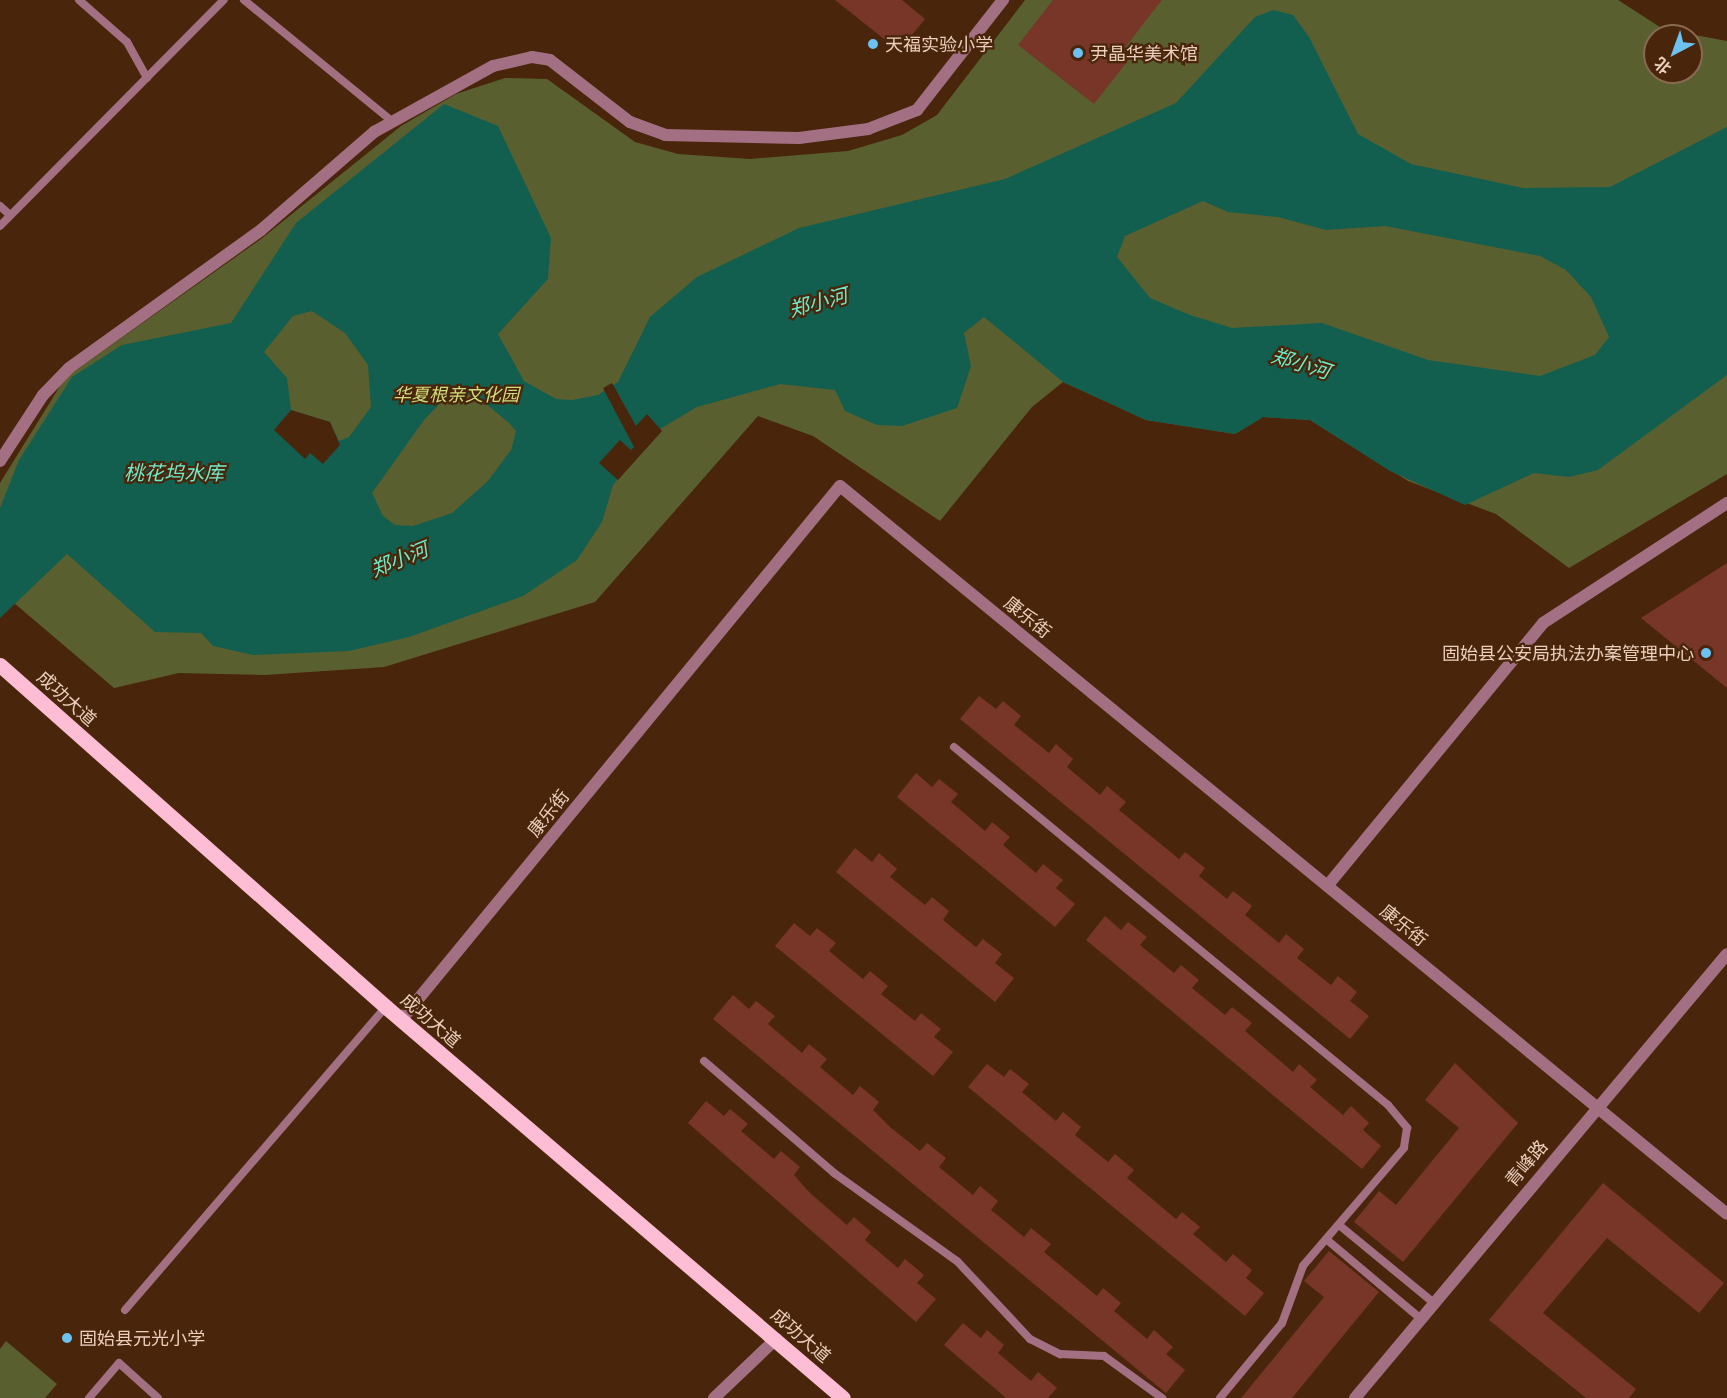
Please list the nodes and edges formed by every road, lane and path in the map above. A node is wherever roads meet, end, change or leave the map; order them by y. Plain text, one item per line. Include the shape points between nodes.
1 (79, 0) edge
2 (224, 0) edge
3 (244, 0) edge
4 (1003, 0) edge
5 (147, 78) junction
6 (392, 121) junction
7 (0, 206) edge
8 (10, 215) junction
9 (0, 226) edge
10 (0, 461) edge
11 (1727, 503) edge
12 (0, 664) edge
13 (954, 747) dead end
14 (1328, 885) junction
15 (1727, 954) edge
16 (386, 1007) junction
17 (401, 1020) junction
18 (704, 1061) dead end
19 (1597, 1106) junction
20 (1727, 1214) edge
21 (1338, 1225) junction
22 (1326, 1239) junction
23 (1434, 1303) junction
24 (125, 1310) dead end
25 (1421, 1318) junction
26 (776, 1339) junction
27 (89, 1398) edge
28 (158, 1398) edge
29 (714, 1398) edge
30 (843, 1398) edge
31 (1162, 1398) edge
32 (1220, 1398) edge
33 (1355, 1398) edge

1 - 5 lane via 127,42
2 - 5 lane
3 - 6 lane
4 - 6 street via 917,110 868,129 799,138 665,135 630,122 566,68 532,57 493,66
5 - 8 lane
6 - 10 street via 261,230 69,368 43,395
7 - 8 lane
8 - 9 lane
11 - 14 street via 1543,623
12 - 16 main road, 成功大道
13 - 21 lane via 1401,1118 1407,1128 1404,1148
14 - 17 street, 康乐街 via 840,486
14 - 19 street, 康乐街
15 - 19 street, 青峰路
16 - 17 main road, 成功大道
16 - 24 lane
17 - 26 main road, 成功大道
18 - 31 lane via 834,1173 957,1261 1030,1339 1060,1354 1104,1356
19 - 20 street, 康乐街
19 - 23 street, 青峰路
21 - 22 lane
21 - 23 lane
22 - 25 lane
22 - 32 lane via 1299,1273 1282,1323
23 - 25 street, 青峰路
25 - 33 street, 青峰路
26 - 29 street
26 - 30 main road, 成功大道
27 - 28 lane via 119,1363

